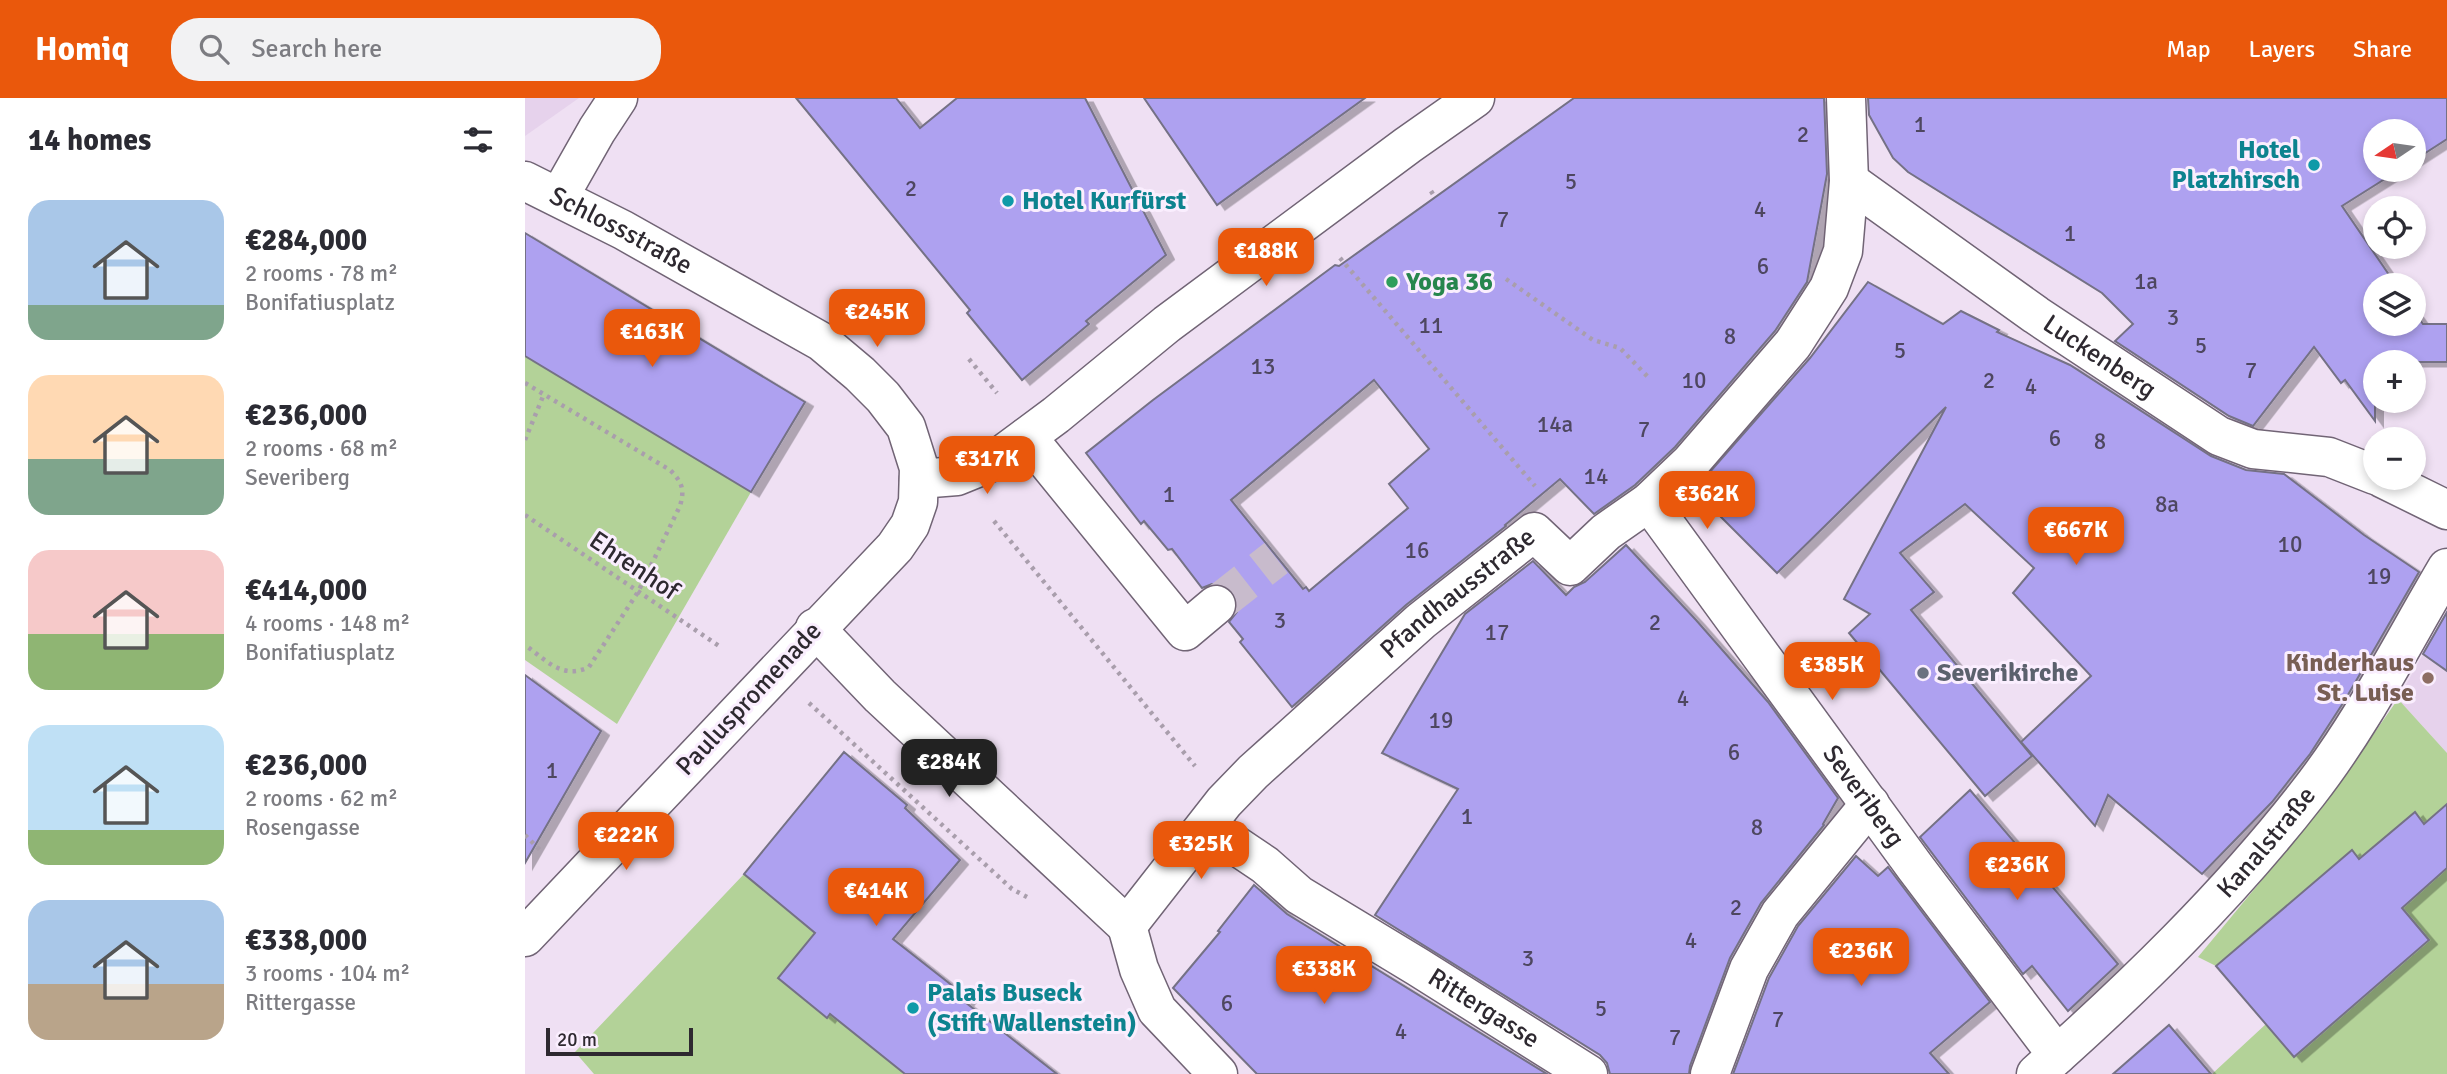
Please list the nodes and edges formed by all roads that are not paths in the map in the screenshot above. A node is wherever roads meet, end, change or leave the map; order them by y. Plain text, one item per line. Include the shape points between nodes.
1 (618, 98) edge
2 (1475, 98) edge
3 (1846, 98) edge
4 (525, 181) edge
5 (1849, 181) junction
6 (559, 197) junction
7 (1027, 437) junction
8 (2363, 470) edge
9 (919, 479) junction
10 (2406, 490) edge
11 (1649, 502) junction
12 (2447, 510) edge
13 (2447, 568) edge
14 (1216, 605) tunnel mouth
15 (815, 628) junction
16 (1870, 804) junction
17 (1216, 814) junction
18 (1127, 926) junction
19 (525, 937) edge
20 (2046, 1065) edge
21 (1217, 1074) edge
22 (1588, 1074) edge
23 (1710, 1074) edge

1 - 6 street
2 - 7 street via 1167,324
3 - 5 street, Pfandhausstraße
4 - 6 street, Schlossstraße
5 - 8 street, Luckenberg via 2036,315 2219,436 2253,449 2329,457
5 - 11 street, Pfandhausstraße via 1843,251 1829,288 1793,344 1691,462
6 - 9 street, Schlossstraße via 822,342 883,397 906,427
7 - 9 street via 994,461 957,476
7 - 14 street via 1185,631
9 - 15 street, Pauluspromenade via 910,525 895,547
10 - 12 street
11 - 16 street, Severiberg
11 - 17 street, Pfandhausstraße via 1606,532 1570,566 1534,532 1421,621 1253,772
13 - 20 street, Kanalstraße via 2369,702 2309,792 2169,949
15 - 18 street via 880,696
15 - 19 street, Pauluspromenade
16 - 20 street, Severiberg
16 - 23 street via 1780,914 1749,969
17 - 18 street, Pfandhausstraße
17 - 22 street, Rittergasse via 1299,895
18 - 21 street via 1157,1010

